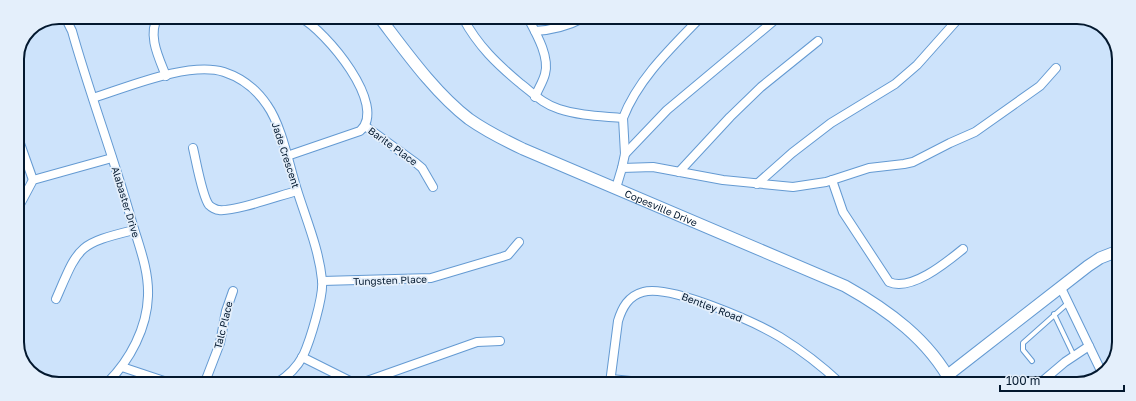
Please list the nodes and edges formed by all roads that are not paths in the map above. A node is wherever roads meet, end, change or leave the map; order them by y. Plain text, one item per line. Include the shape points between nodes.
1 (68, 24) edge
2 (155, 24) edge
3 (309, 24) edge
4 (385, 24) edge
5 (467, 24) edge
6 (531, 24) edge
7 (570, 24) edge
8 (694, 24) edge
9 (769, 24) edge
10 (954, 24) edge
11 (535, 31) junction
12 (818, 41) dead end
13 (1056, 68) dead end
14 (166, 76) junction
15 (535, 96) junction
16 (93, 98) junction
17 (623, 118) junction
18 (365, 126) junction
19 (193, 148) dead end
20 (624, 154) junction
21 (24, 155) edge
22 (287, 156) junction
23 (112, 158) junction
24 (622, 168) junction
25 (679, 172) junction
26 (33, 180) junction
27 (832, 180) junction
28 (757, 184) junction
29 (433, 186) dead end
30 (616, 188) junction
31 (297, 191) junction
32 (24, 197) edge
33 (134, 230) junction
34 (519, 242) dead end
35 (963, 249) dead end
36 (1112, 253) edge
37 (322, 281) junction
38 (1061, 288) junction
39 (233, 291) dead end
40 (56, 299) dead end
41 (1068, 303) junction
42 (1054, 314) junction
43 (500, 341) dead end
44 (1089, 346) junction
45 (1074, 356) junction
46 (302, 357) junction
47 (1032, 361) dead end
48 (122, 366) junction
49 (1100, 368) edge
50 (112, 377) edge
51 (153, 377) edge
52 (207, 377) edge
53 (284, 377) edge
54 (342, 377) edge
55 (378, 377) edge
56 (611, 377) edge
57 (831, 377) edge
58 (948, 377) edge
59 (954, 377) edge
60 (1048, 377) edge

1 - 16 street, Alabaster Drive
2 - 14 street via 154,38
3 - 18 street via 323,34 353,75 368,104
4 - 30 street, Copesville Drive via 453,104 484,129 523,149
5 - 15 street via 484,50
6 - 11 street
7 - 11 street
8 - 17 street via 635,92
9 - 20 street via 667,110
10 - 28 street via 917,65 895,84 831,123
11 - 15 street via 546,66
12 - 25 street via 730,117
13 - 27 street via 1040,86 975,132 913,162 869,168
14 - 16 street, Jade Crescent
14 - 22 street, Jade Crescent via 195,69 211,69 248,84 273,115
15 - 17 street via 560,109 583,115
16 - 23 street, Alabaster Drive
17 - 20 street
18 - 22 street via 353,134
18 - 29 street, Barite Place via 422,168
19 - 31 street via 205,197 214,209 232,210
20 - 24 street
21 - 26 street
22 - 31 street, Jade Crescent
23 - 26 street
23 - 33 street, Alabaster Drive
24 - 25 street via 653,167
24 - 30 street
25 - 28 street
26 - 32 street
27 - 28 street via 793,187
27 - 35 street via 843,212 889,282 921,278 942,266
30 - 58 street, Copesville Drive via 845,286 869,299 921,341
31 - 37 street, Jade Crescent via 314,244
33 - 40 street via 84,247 75,258
33 - 48 street, Alabaster Drive via 145,267 147,307 138,338
34 - 37 street, Tungsten Place via 508,255 431,278
36 - 38 street via 1088,266
37 - 46 street, Jade Crescent via 314,322
38 - 41 street
38 - 59 street
39 - 52 street, Talc Place via 220,343
41 - 42 lane
41 - 44 street
42 - 45 lane
42 - 47 lane via 1023,343 1023,350
43 - 55 street via 477,342
44 - 45 street
44 - 49 street
45 - 60 street
46 - 53 street, Jade Crescent via 294,369
46 - 54 street
48 - 50 street, Alabaster Drive
48 - 51 street
56 - 57 street, Bentley Road via 621,311 629,300 642,292 652,290 683,295 765,329 781,337

